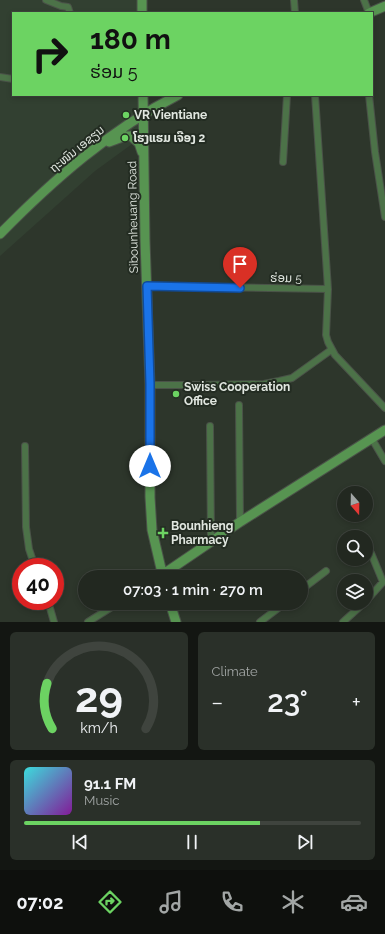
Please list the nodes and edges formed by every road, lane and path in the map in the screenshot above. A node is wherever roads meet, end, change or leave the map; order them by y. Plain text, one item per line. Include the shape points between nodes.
1 (46, 0) edge
2 (64, 0) edge
3 (142, 0) edge
4 (294, 0) edge
5 (364, 0) edge
6 (61, 6) junction
7 (385, 6) edge
8 (70, 12) edge
9 (142, 12) edge
10 (295, 12) edge
11 (369, 12) edge
12 (371, 12) edge
13 (0, 77) edge
14 (12, 79) edge
15 (142, 96) edge
16 (176, 96) edge
17 (287, 96) edge
18 (315, 96) edge
19 (369, 96) edge
20 (143, 116) junction
21 (96, 147) junction
22 (144, 155) junction
23 (283, 162) dead end
24 (385, 217) edge
25 (0, 234) edge
26 (147, 286) junction
27 (328, 290) junction
28 (331, 350) junction
29 (150, 384) junction
30 (239, 405) dead end
31 (385, 408) edge
32 (210, 426) dead end
33 (385, 430) edge
34 (372, 439) junction
35 (25, 446) dead end
36 (385, 461) edge
37 (240, 522) junction
38 (211, 541) junction
39 (32, 558) edge
40 (373, 558) edge
41 (160, 570) edge
42 (170, 570) edge
43 (326, 571) dead end
44 (308, 585) edge
45 (373, 593) edge
46 (51, 610) edge
47 (107, 610) edge
48 (172, 610) edge
49 (276, 610) edge
50 (356, 610) edge
51 (54, 622) edge
52 (88, 622) edge
53 (176, 622) edge
54 (260, 622) edge
55 (343, 622) edge

1 - 6 street
2 - 6 street
3 - 9 street
4 - 10 street
5 - 11 street
6 - 8 street via 68,7
7 - 12 street
13 - 14 street
15 - 20 street, Sibounheuang Road
16 - 20 street, ຖະໜົນ ເອຊຽນ
17 - 23 street
18 - 27 street
19 - 24 street
20 - 21 street, ຖະໜົນ ເອຊຽນ
20 - 22 street, Sibounheuang Road
21 - 22 street via 131,136 139,144
21 - 25 street, ຖະໜົນ ເອຊຽນ
22 - 26 street, Sibounheuang Road
26 - 27 street, ຮ່ອມ 5
26 - 29 street, Sibounheuang Road
27 - 28 street via 326,335
28 - 29 street via 292,378 280,382
28 - 31 street
29 - 41 street, Sibounheuang Road via 150,497 152,530
30 - 37 street
32 - 38 street
33 - 34 street
34 - 36 street
34 - 37 street
35 - 39 street via 26,527
37 - 38 street
38 - 42 street
40 - 45 street via 383,582
43 - 44 street
46 - 51 street
47 - 52 street
48 - 53 street
49 - 54 street
50 - 55 street

